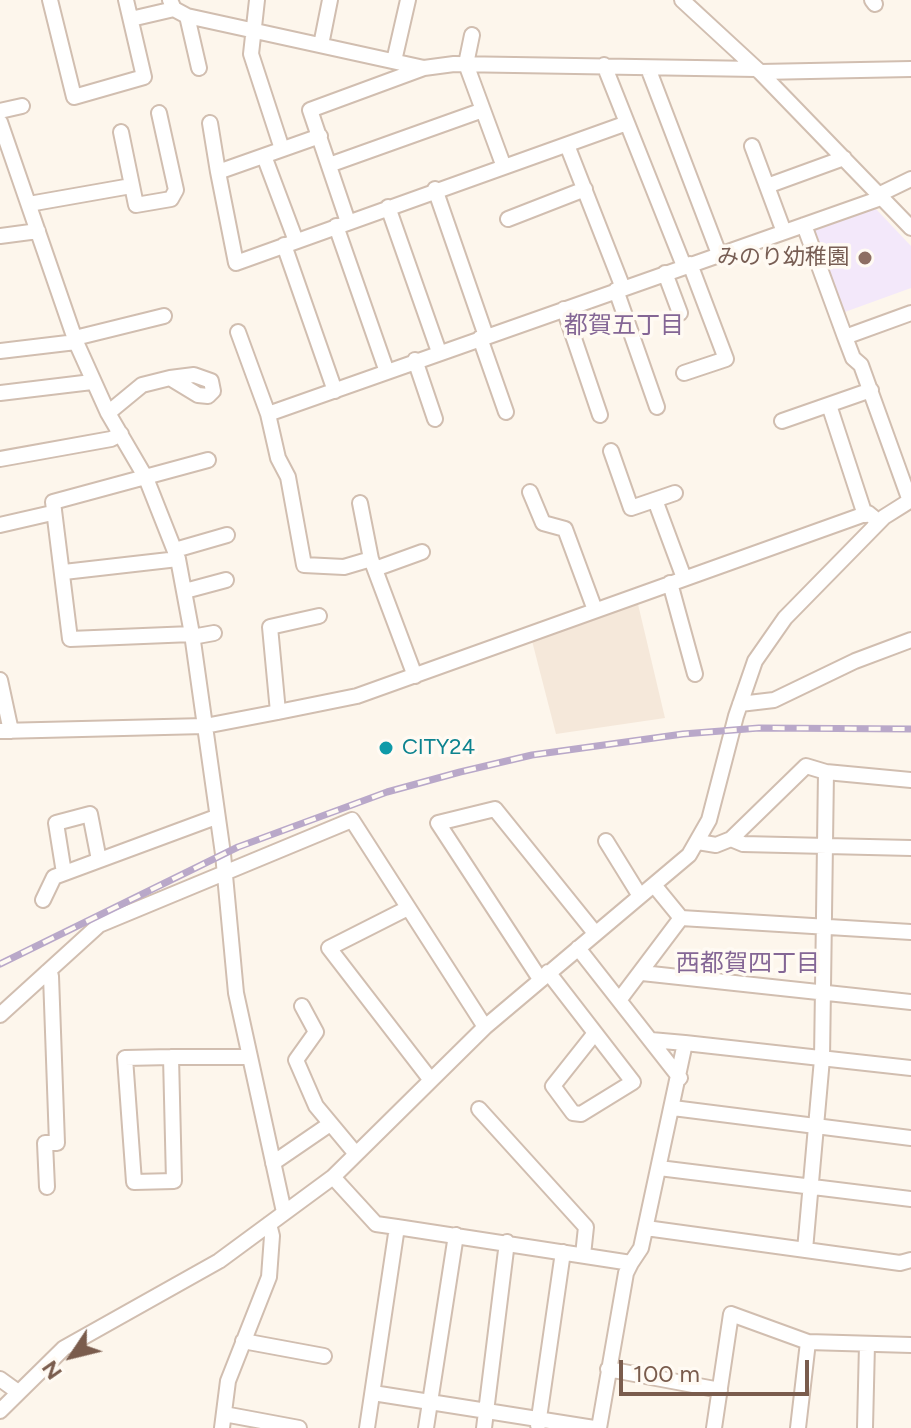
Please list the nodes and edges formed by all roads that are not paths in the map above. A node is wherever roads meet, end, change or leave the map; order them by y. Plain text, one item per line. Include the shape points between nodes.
1 (50, 0) edge
2 (126, 0) edge
3 (257, 0) edge
4 (330, 0) edge
5 (408, 0) edge
6 (682, 0) edge
7 (177, 8) edge
8 (131, 19) junction
9 (252, 32) junction
10 (472, 35) dead end
11 (321, 45) junction
12 (394, 61) junction
13 (466, 64) junction
14 (604, 65) junction
15 (199, 68) dead end
16 (424, 68) junction
17 (648, 68) junction
18 (911, 69) edge
19 (758, 70) junction
20 (22, 106) dead end
21 (483, 110) junction
22 (0, 111) edge
23 (159, 113) dead end
24 (0, 122) edge
25 (210, 123) dead end
26 (627, 123) junction
27 (121, 132) dead end
28 (320, 136) junction
29 (3, 140) edge
30 (567, 145) junction
31 (752, 146) dead end
32 (282, 149) junction
33 (264, 156) junction
34 (844, 158) junction
35 (329, 165) junction
36 (504, 167) junction
37 (218, 172) junction
38 (911, 179) edge
39 (131, 186) junction
40 (767, 186) junction
41 (435, 189) junction
42 (585, 189) junction
43 (879, 196) junction
44 (29, 204) junction
45 (388, 207) junction
46 (508, 219) dead end
47 (342, 224) junction
48 (804, 225) junction
49 (911, 228) edge
50 (38, 231) junction
51 (784, 232) junction
52 (0, 236) edge
53 (290, 243) junction
54 (719, 254) junction
55 (687, 265) junction
56 (665, 273) junction
57 (619, 289) junction
58 (564, 309) junction
59 (680, 313) dead end
60 (911, 313) edge
61 (164, 316) dead end
62 (238, 332) dead end
63 (483, 337) junction
64 (845, 337) junction
65 (75, 340) junction
66 (0, 351) edge
67 (439, 352) junction
68 (415, 360) junction
69 (387, 372) junction
70 (691, 375) dead end
71 (170, 378) dead end
72 (92, 382) junction
73 (871, 390) junction
74 (335, 391) junction
75 (0, 393) edge
76 (829, 405) junction
77 (657, 407) dead end
78 (506, 412) dead end
79 (108, 413) junction
80 (268, 414) junction
81 (600, 415) dead end
82 (435, 419) dead end
83 (782, 421) dead end
84 (121, 434) junction
85 (611, 451) dead end
86 (0, 459) edge
87 (208, 460) dead end
88 (146, 478) junction
89 (530, 492) dead end
90 (675, 493) dead end
91 (655, 500) junction
92 (910, 501) edge
93 (360, 503) dead end
94 (52, 513) junction
95 (872, 518) junction
96 (0, 525) edge
97 (227, 535) dead end
98 (422, 552) dead end
99 (176, 555) junction
100 (373, 564) junction
101 (64, 572) junction
102 (226, 580) dead end
103 (677, 581) junction
104 (185, 591) junction
105 (595, 610) junction
106 (311, 613) dead end
107 (214, 633) dead end
108 (192, 636) junction
109 (911, 640) edge
110 (695, 674) dead end
111 (415, 676) junction
112 (0, 680) edge
113 (740, 704) junction
114 (278, 712) junction
115 (205, 726) junction
116 (5, 731) edge
117 (826, 772) junction
118 (911, 780) edge
119 (216, 817) junction
120 (731, 839) junction
121 (606, 841) dead end
122 (698, 842) junction
123 (824, 846) junction
124 (911, 848) edge
125 (99, 860) junction
126 (223, 871) junction
127 (64, 873) junction
128 (654, 885) junction
129 (640, 896) junction
130 (43, 900) dead end
131 (408, 908) junction
132 (681, 918) junction
133 (824, 929) junction
134 (911, 932) edge
135 (595, 933) junction
136 (578, 948) junction
137 (47, 972) junction
138 (642, 973) junction
139 (544, 976) junction
140 (823, 992) junction
141 (620, 999) junction
142 (911, 1002) edge
143 (302, 1006) dead end
144 (0, 1015) edge
145 (485, 1027) junction
146 (595, 1033) junction
147 (651, 1040) junction
148 (685, 1043) junction
149 (171, 1057) junction
150 (250, 1057) junction
151 (822, 1059) junction
152 (911, 1068) edge
153 (680, 1078) junction
154 (430, 1079) junction
155 (673, 1108) junction
156 (479, 1109) dead end
157 (330, 1124) junction
158 (818, 1125) junction
159 (911, 1138) edge
160 (356, 1154) junction
161 (273, 1163) junction
162 (659, 1168) junction
163 (333, 1177) junction
164 (810, 1185) junction
165 (47, 1187) dead end
166 (911, 1199) edge
167 (284, 1212) junction
168 (269, 1224) junction
169 (397, 1227) junction
170 (646, 1228) junction
171 (456, 1235) junction
172 (507, 1242) junction
173 (805, 1250) junction
174 (563, 1252) junction
175 (583, 1255) junction
176 (911, 1260) edge
177 (631, 1263) junction
178 (243, 1341) junction
179 (808, 1342) junction
180 (867, 1344) junction
181 (911, 1345) edge
182 (324, 1356) dead end
183 (608, 1369) junction
184 (0, 1379) edge
185 (720, 1390) junction
186 (18, 1392) junction
187 (373, 1393) junction
188 (430, 1402) junction
189 (0, 1411) edge
190 (486, 1411) junction
191 (223, 1421) edge
192 (538, 1424) edge
193 (299, 1428) edge
194 (367, 1428) edge
195 (426, 1428) edge
196 (484, 1428) edge
197 (596, 1428) edge
198 (714, 1428) edge
199 (798, 1428) edge
200 (865, 1428) edge

1 - 8 street via 74,97 144,77
2 - 8 street
3 - 9 street
4 - 11 street
5 - 12 street
6 - 19 street
7 - 8 street
7 - 9 street
7 - 15 street
9 - 11 street
9 - 32 street via 251,54
10 - 13 street
11 - 12 street
12 - 16 street
13 - 14 street
13 - 16 street
13 - 21 street
14 - 17 street
14 - 26 street
16 - 28 street via 310,110
17 - 19 street
17 - 54 street
18 - 19 street
19 - 34 street
20 - 22 street
21 - 35 street
21 - 36 street
23 - 39 street via 176,190 171,199 136,205
24 - 29 street
25 - 37 street
26 - 30 street
26 - 55 street
27 - 39 street
28 - 32 street
28 - 35 street
29 - 44 street
30 - 36 street
30 - 42 street
31 - 40 street
32 - 33 street
33 - 37 street
33 - 53 street
34 - 40 street
34 - 43 street
35 - 47 street
36 - 41 street
37 - 53 street via 236,263
38 - 43 street
39 - 44 street
40 - 51 street
41 - 45 street
41 - 63 street
42 - 46 street
42 - 57 street
43 - 48 street
43 - 49 street
44 - 50 street
45 - 47 street
45 - 67 street
47 - 53 street
47 - 69 street
48 - 51 street
48 - 64 street
50 - 52 street
50 - 65 street
51 - 54 street
53 - 74 street
54 - 55 street
55 - 56 street
55 - 70 street via 726,359
56 - 57 street
56 - 59 street
57 - 58 street
57 - 77 street
58 - 63 street
58 - 81 street
60 - 64 street
61 - 65 street
62 - 80 street
63 - 67 street
63 - 78 street
64 - 73 street
65 - 66 street
65 - 72 street
67 - 68 street
68 - 69 street
68 - 82 street
69 - 74 street
71 - 79 street via 142,385
72 - 75 street
72 - 79 street
73 - 76 street
73 - 92 street
74 - 80 street
76 - 83 street
76 - 95 street
79 - 84 street
80 - 100 street via 288,477 304,565
84 - 86 street
84 - 88 street
85 - 91 street via 631,508
87 - 88 street
88 - 94 street via 53,502
88 - 99 street
89 - 105 street via 543,523 565,529
90 - 91 street
91 - 103 street
92 - 95 street
93 - 100 street
94 - 96 street
94 - 101 street
95 - 103 street
95 - 113 street via 785,618 755,661
97 - 99 street
98 - 100 street
99 - 101 street
99 - 104 street
100 - 111 street
101 - 108 street via 70,639
102 - 104 street
103 - 105 street
103 - 110 street
104 - 108 street
105 - 111 street
106 - 114 street via 270,627
107 - 108 street
108 - 115 street
109 - 113 street via 774,700
111 - 114 street via 357,696
112 - 116 street
113 - 122 street via 713,807
114 - 115 street
115 - 116 street
115 - 119 street
117 - 118 street
117 - 120 street via 806,766
117 - 123 street
119 - 125 street
119 - 126 street
120 - 122 street via 716,845
120 - 123 street via 743,844
121 - 129 street
122 - 128 street
123 - 124 street
123 - 133 street
125 - 127 street
125 - 127 street via 90,814 56,823
126 - 131 street via 352,820
126 - 137 street via 99,925
126 - 150 street via 236,993
127 - 130 street via 54,877
128 - 129 street
128 - 132 street
129 - 135 street
131 - 145 street
131 - 154 street via 329,948
132 - 133 street
132 - 138 street
133 - 134 street
133 - 140 street
135 - 136 street
135 - 139 street via 495,809 438,823
136 - 139 street
136 - 141 street
137 - 144 street
137 - 165 street via 57,1143 45,1143
138 - 140 street
138 - 141 street
139 - 145 street
139 - 146 street
140 - 142 street
140 - 151 street
141 - 147 street
143 - 157 street via 316,1032 296,1060
145 - 154 street
146 - 146 street via 633,1082 581,1114 573,1113 553,1086
147 - 148 street
147 - 153 street
148 - 151 street
148 - 153 street
149 - 149 street via 125,1058 134,1182 174,1181
149 - 150 street
150 - 161 street
151 - 152 street
151 - 158 street
153 - 155 street
154 - 160 street
155 - 158 street
155 - 162 street
156 - 175 street via 586,1227
157 - 160 street
157 - 161 street
158 - 159 street
158 - 164 street
160 - 163 street
161 - 167 street
162 - 164 street
162 - 170 street
163 - 167 street
163 - 169 street via 376,1224
164 - 166 street
164 - 173 street
167 - 168 street
168 - 178 street via 269,1277
168 - 186 street via 219,1261 80,1336
169 - 171 street
169 - 187 street
170 - 173 street
170 - 177 street
171 - 172 street
171 - 188 street
172 - 174 street
172 - 190 street
173 - 176 street via 900,1263
174 - 175 street
174 - 192 street
175 - 177 street
177 - 183 street
178 - 182 street
178 - 191 street via 228,1381
179 - 180 street
179 - 185 street via 731,1314
179 - 199 street
180 - 181 street
180 - 200 street
183 - 185 street
183 - 197 street
184 - 186 street
185 - 198 street
186 - 189 street
187 - 188 street
187 - 194 street
188 - 190 street
188 - 195 street
190 - 192 street
190 - 196 street
191 - 193 street
192 - 197 street

